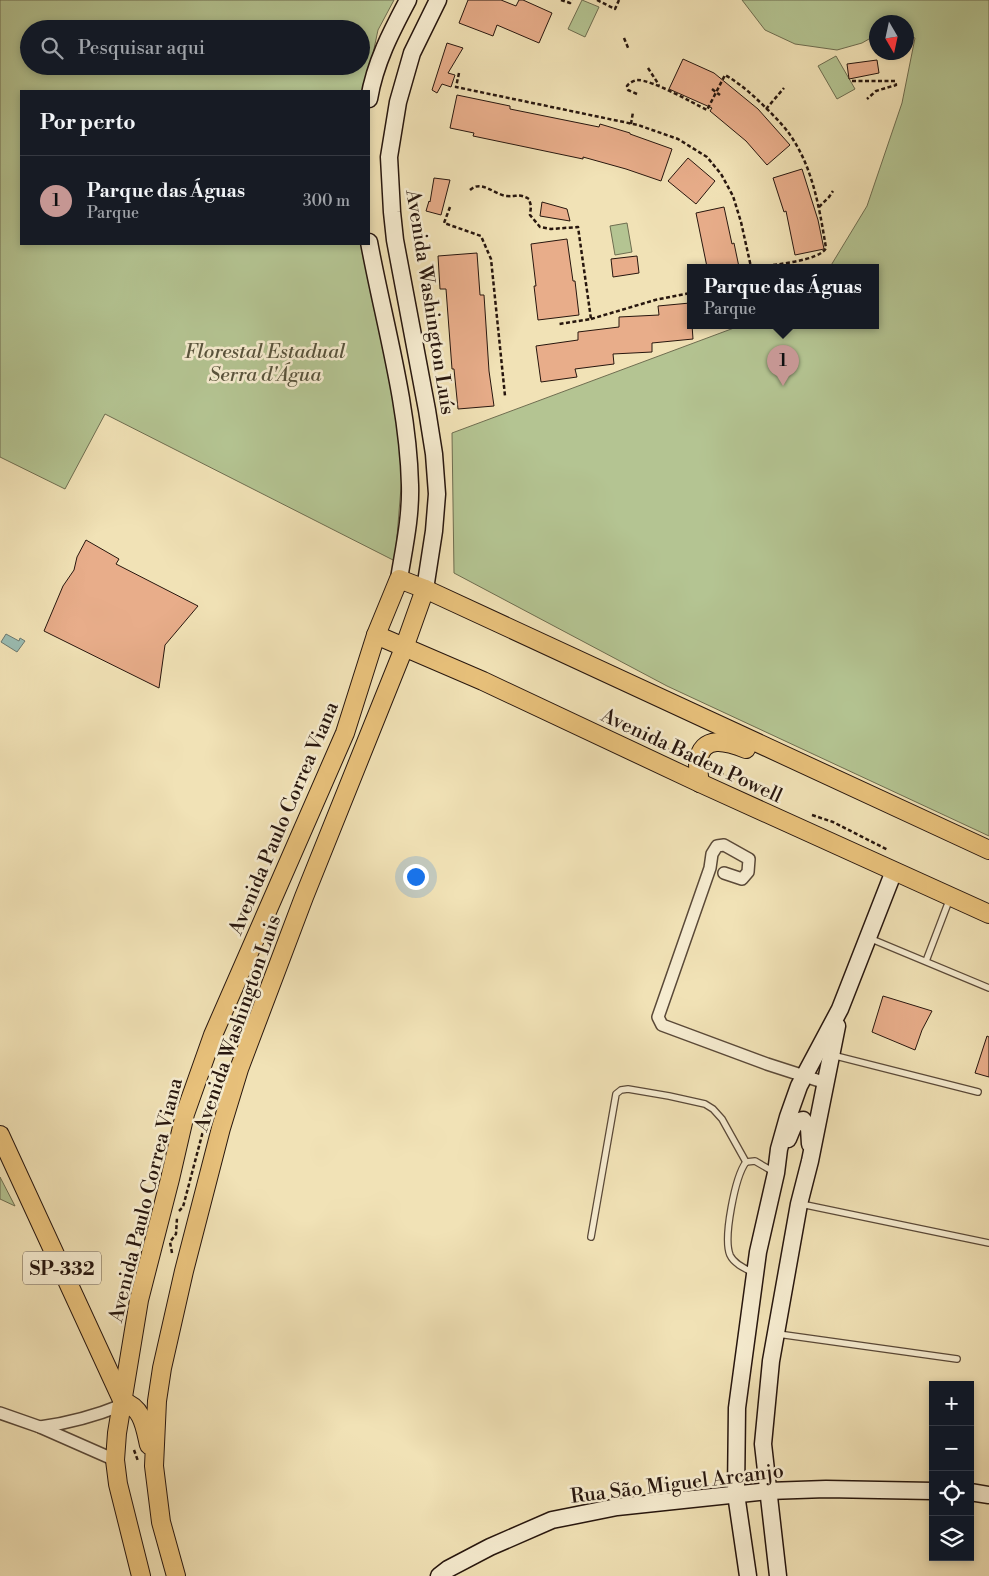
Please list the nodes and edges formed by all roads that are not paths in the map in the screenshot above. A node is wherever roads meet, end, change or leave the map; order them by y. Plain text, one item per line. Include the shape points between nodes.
1 (408, 0) edge
2 (438, 0) edge
3 (370, 93) edge
4 (370, 245) edge
5 (399, 579) junction
6 (425, 589) junction
7 (376, 634) junction
8 (404, 648) junction
9 (832, 778) junction
10 (700, 783) junction
11 (989, 850) edge
12 (894, 871) junction
13 (724, 873) dead end
14 (951, 896) junction
15 (989, 914) edge
16 (868, 937) junction
17 (926, 961) junction
18 (989, 988) edge
19 (825, 1053) junction
20 (805, 1076) junction
21 (826, 1083) junction
22 (978, 1092) dead end
23 (0, 1135) edge
24 (810, 1161) junction
25 (746, 1162) junction
26 (776, 1173) junction
27 (799, 1204) junction
28 (592, 1237) dead end
29 (989, 1243) edge
30 (755, 1274) junction
31 (776, 1334) junction
32 (95, 1341) junction
33 (131, 1353) junction
34 (958, 1360) dead end
35 (123, 1404) junction
36 (0, 1413) edge
37 (40, 1427) junction
38 (115, 1460) junction
39 (146, 1464) junction
40 (768, 1491) junction
41 (929, 1491) edge
42 (974, 1493) edge
43 (736, 1494) junction
44 (989, 1495) edge
45 (141, 1576) edge
46 (176, 1576) edge
47 (439, 1576) edge
48 (748, 1576) edge
49 (778, 1576) edge

1 - 3 street via 386,42
2 - 6 street, Avenida Washington Luís via 412,53 398,102 389,157 395,240 434,454 434,531
4 - 5 street, Avenida Paulo Correa Viana via 398,380 407,442 410,511
5 - 6 main road, Avenida Baden Powell
5 - 7 main road, Avenida Paulo Correa Viana
6 - 8 main road, Avenida Washington Luis
6 - 9 main road, Avenida Baden Powell
7 - 8 main road, Avenida Baden Powell
7 - 33 main road, Avenida Paulo Correa Viana via 345,733 213,1035 184,1114 139,1300
8 - 10 main road, Avenida Baden Powell via 483,681
8 - 39 main road, Avenida Washington Luis via 300,906 236,1078 184,1271 164,1359
9 - 10 main road via 791,768 728,742 718,741 704,749 698,762
9 - 11 main road, Avenida Baden Powell
10 - 12 main road, Avenida Baden Powell
12 - 14 main road, Avenida Baden Powell
12 - 16 street
13 - 20 street via 742,879 748,872 749,859 724,845 717,846 712,854 710,868 658,1017 662,1025 671,1029
14 - 15 main road, Avenida Baden Powell
14 - 17 lane
16 - 17 lane
16 - 19 street
17 - 18 lane
19 - 20 street
19 - 21 street
19 - 22 lane
20 - 21 street
20 - 26 street via 788,1117
21 - 24 street
23 - 32 main road, SP-332
24 - 26 street via 811,1134 806,1123 798,1120 793,1125
24 - 27 street
25 - 26 lane via 756,1161
25 - 28 lane via 722,1120 705,1104 622,1090 616,1094
25 - 30 lane via 737,1183 727,1244 730,1257
26 - 30 street
27 - 29 lane
27 - 31 street
30 - 43 street via 737,1408
31 - 34 lane
31 - 40 street via 770,1361 763,1444
32 - 33 main road via 114,1357
32 - 35 main road, SP-332
33 - 35 main road, Avenida Paulo Correa Viana
35 - 37 street via 69,1423
35 - 38 main road
35 - 39 main road via 134,1407 144,1422
36 - 37 street
37 - 38 street
38 - 45 main road
39 - 46 main road, Avenida Washington Luis
40 - 41 street, Rua São Miguel Arcanjo
40 - 43 street, Rua São Miguel Arcanjo
40 - 49 street
42 - 44 street
43 - 47 street, Rua São Miguel Arcanjo via 617,1507 552,1520 490,1547
43 - 48 street

